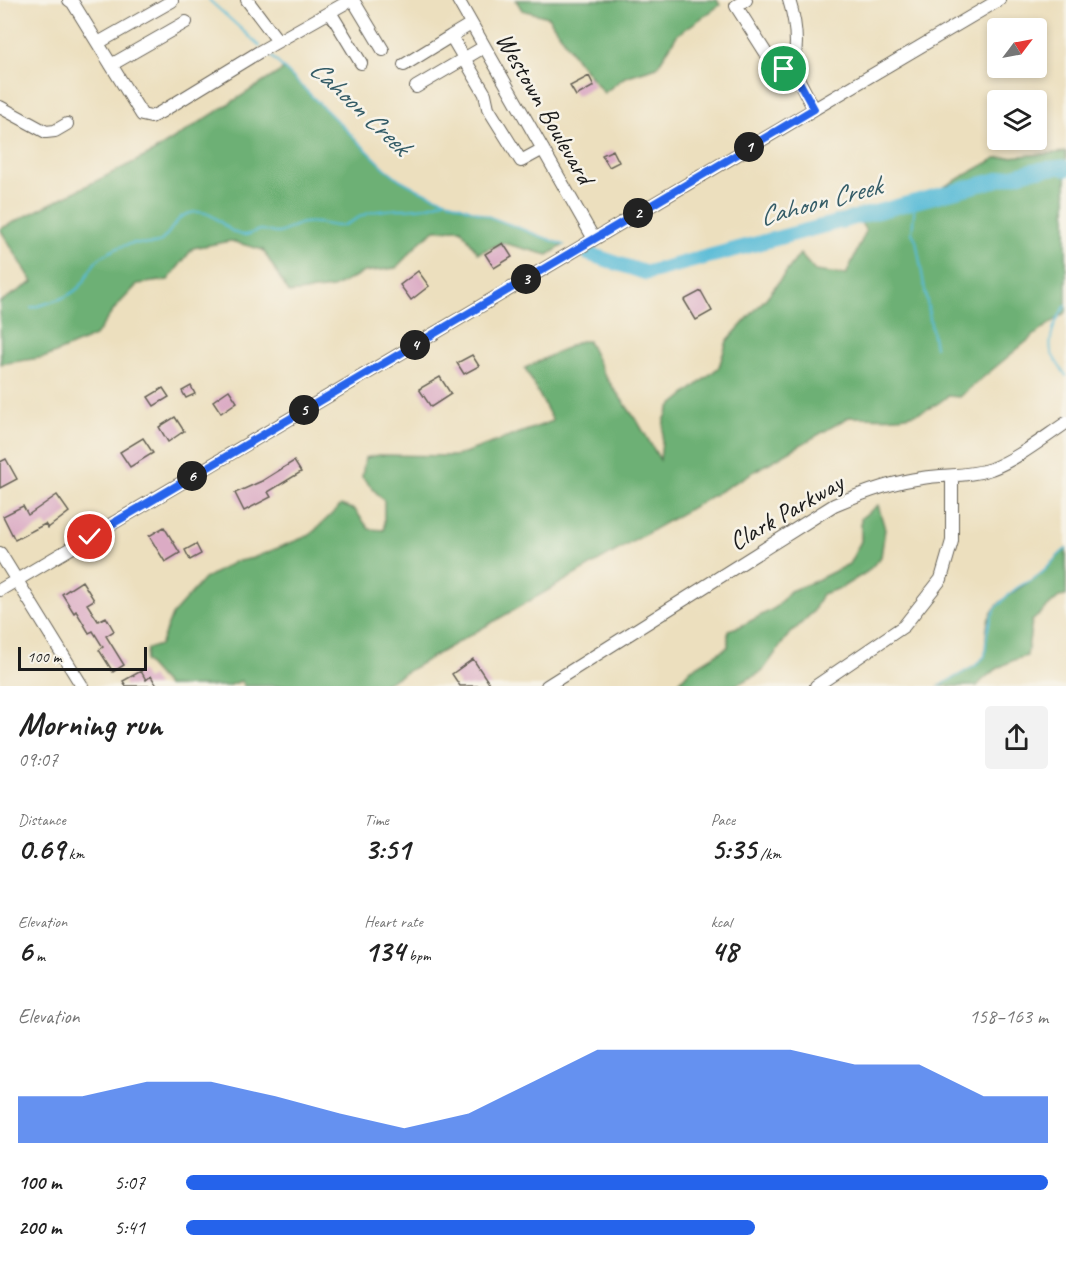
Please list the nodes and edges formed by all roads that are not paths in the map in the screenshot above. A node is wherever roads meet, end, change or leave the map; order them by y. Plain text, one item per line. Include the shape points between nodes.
1 (69, 0) edge
2 (247, 0) edge
3 (352, 0) edge
4 (458, 0) edge
5 (999, 0) edge
6 (172, 1) edge
7 (788, 1) edge
8 (741, 3) edge
9 (985, 4) edge
10 (330, 12) junction
11 (186, 22) dead end
12 (471, 24) junction
13 (451, 36) junction
14 (98, 43) junction
15 (275, 43) junction
16 (484, 47) junction
17 (383, 50) dead end
18 (464, 58) junction
19 (361, 63) dead end
20 (111, 65) junction
21 (404, 65) dead end
22 (792, 69) junction
23 (416, 87) dead end
24 (0, 108) edge
25 (814, 109) junction
26 (67, 124) dead end
27 (543, 149) junction
28 (594, 239) junction
29 (1066, 423) edge
30 (952, 477) junction
31 (0, 553) edge
32 (16, 580) junction
33 (0, 590) edge
34 (82, 686) edge
35 (546, 686) edge
36 (816, 686) edge

1 - 14 street
2 - 15 street
3 - 10 street
3 - 17 street
4 - 12 street, Westown Boulevard
5 - 9 street
6 - 14 street
7 - 22 street via 794,14 796,56
8 - 22 street via 771,61
9 - 25 street
10 - 15 street
10 - 19 street
11 - 20 street
12 - 13 street
12 - 16 street, Westown Boulevard
13 - 18 street
13 - 21 street
14 - 20 street
15 - 20 street via 151,117 142,115
16 - 18 street
16 - 27 street, Westown Boulevard
18 - 23 street
18 - 27 street via 485,94 488,108 521,161
22 - 25 street
24 - 26 street via 46,132
25 - 28 street
27 - 28 street, Westown Boulevard
28 - 32 street
29 - 30 street, Clark Parkway via 990,469
30 - 35 street, Clark Parkway via 923,478 877,488 834,506
30 - 36 street via 952,541 941,579 904,626
31 - 32 street
32 - 33 street
32 - 34 street

